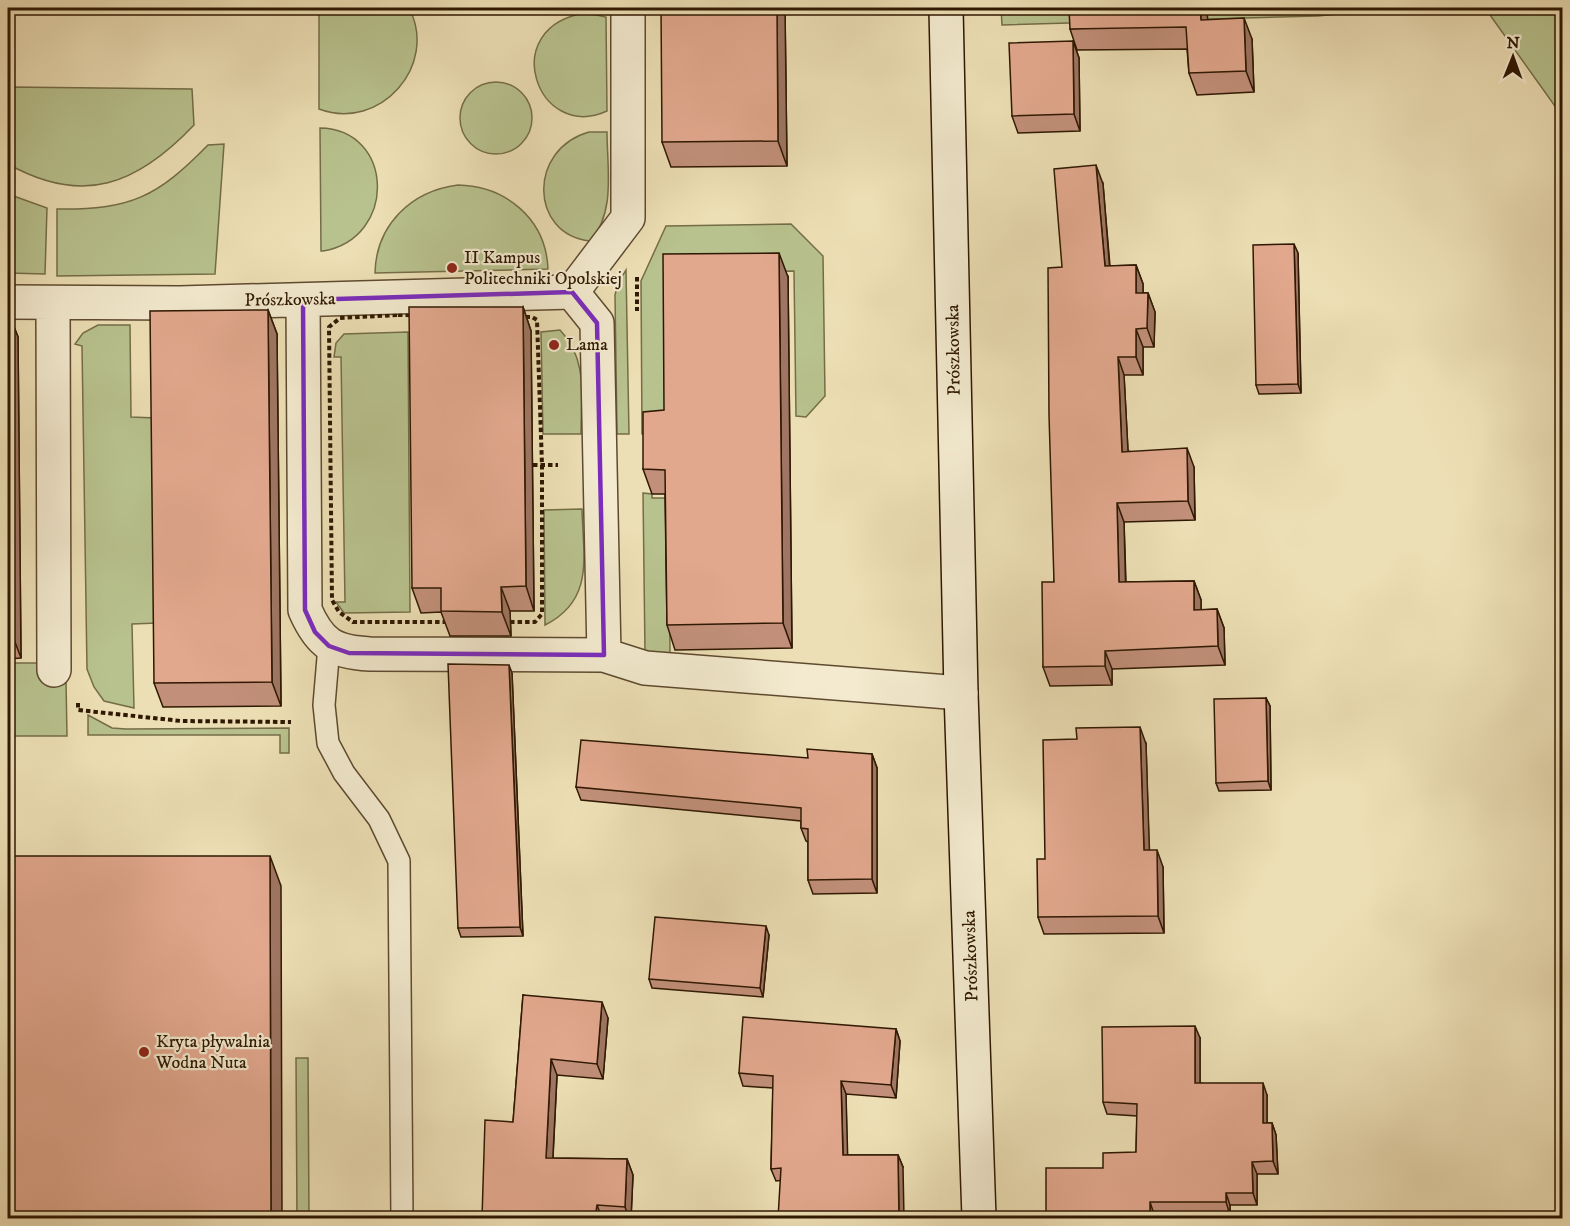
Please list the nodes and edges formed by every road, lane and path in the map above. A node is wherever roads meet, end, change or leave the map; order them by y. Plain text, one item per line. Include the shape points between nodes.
1 (628, 8) edge
2 (946, 8) edge
3 (637, 275) dead end
4 (572, 292) junction
5 (303, 300) junction
6 (8, 302) edge
7 (53, 304) junction
8 (637, 322) dead end
9 (542, 465) joint
10 (329, 646) junction
11 (603, 654) junction
12 (54, 670) joint
13 (961, 693) junction
14 (291, 714) dead end
15 (402, 1218) edge
16 (979, 1218) edge

1 - 4 street via 628,218
2 - 13 street, Prószkowska
3 - 8 path
4 - 5 street, Prószkowska
4 - 11 street via 597,323
5 - 7 street, Prószkowska
5 - 10 street via 305,610 315,632
6 - 7 street, Prószkowska
7 - 12 street
9 - 9 path via 542,614 535,622 353,621 339,612 332,600 329,327 340,318 398,315 537,320
10 - 11 street via 349,653 370,654
10 - 15 lane via 324,705 328,743 344,773 379,819 399,861
11 - 13 street via 645,668
12 - 14 path via 77,679 78,710 181,721 291,722
13 - 16 street, Prószkowska

